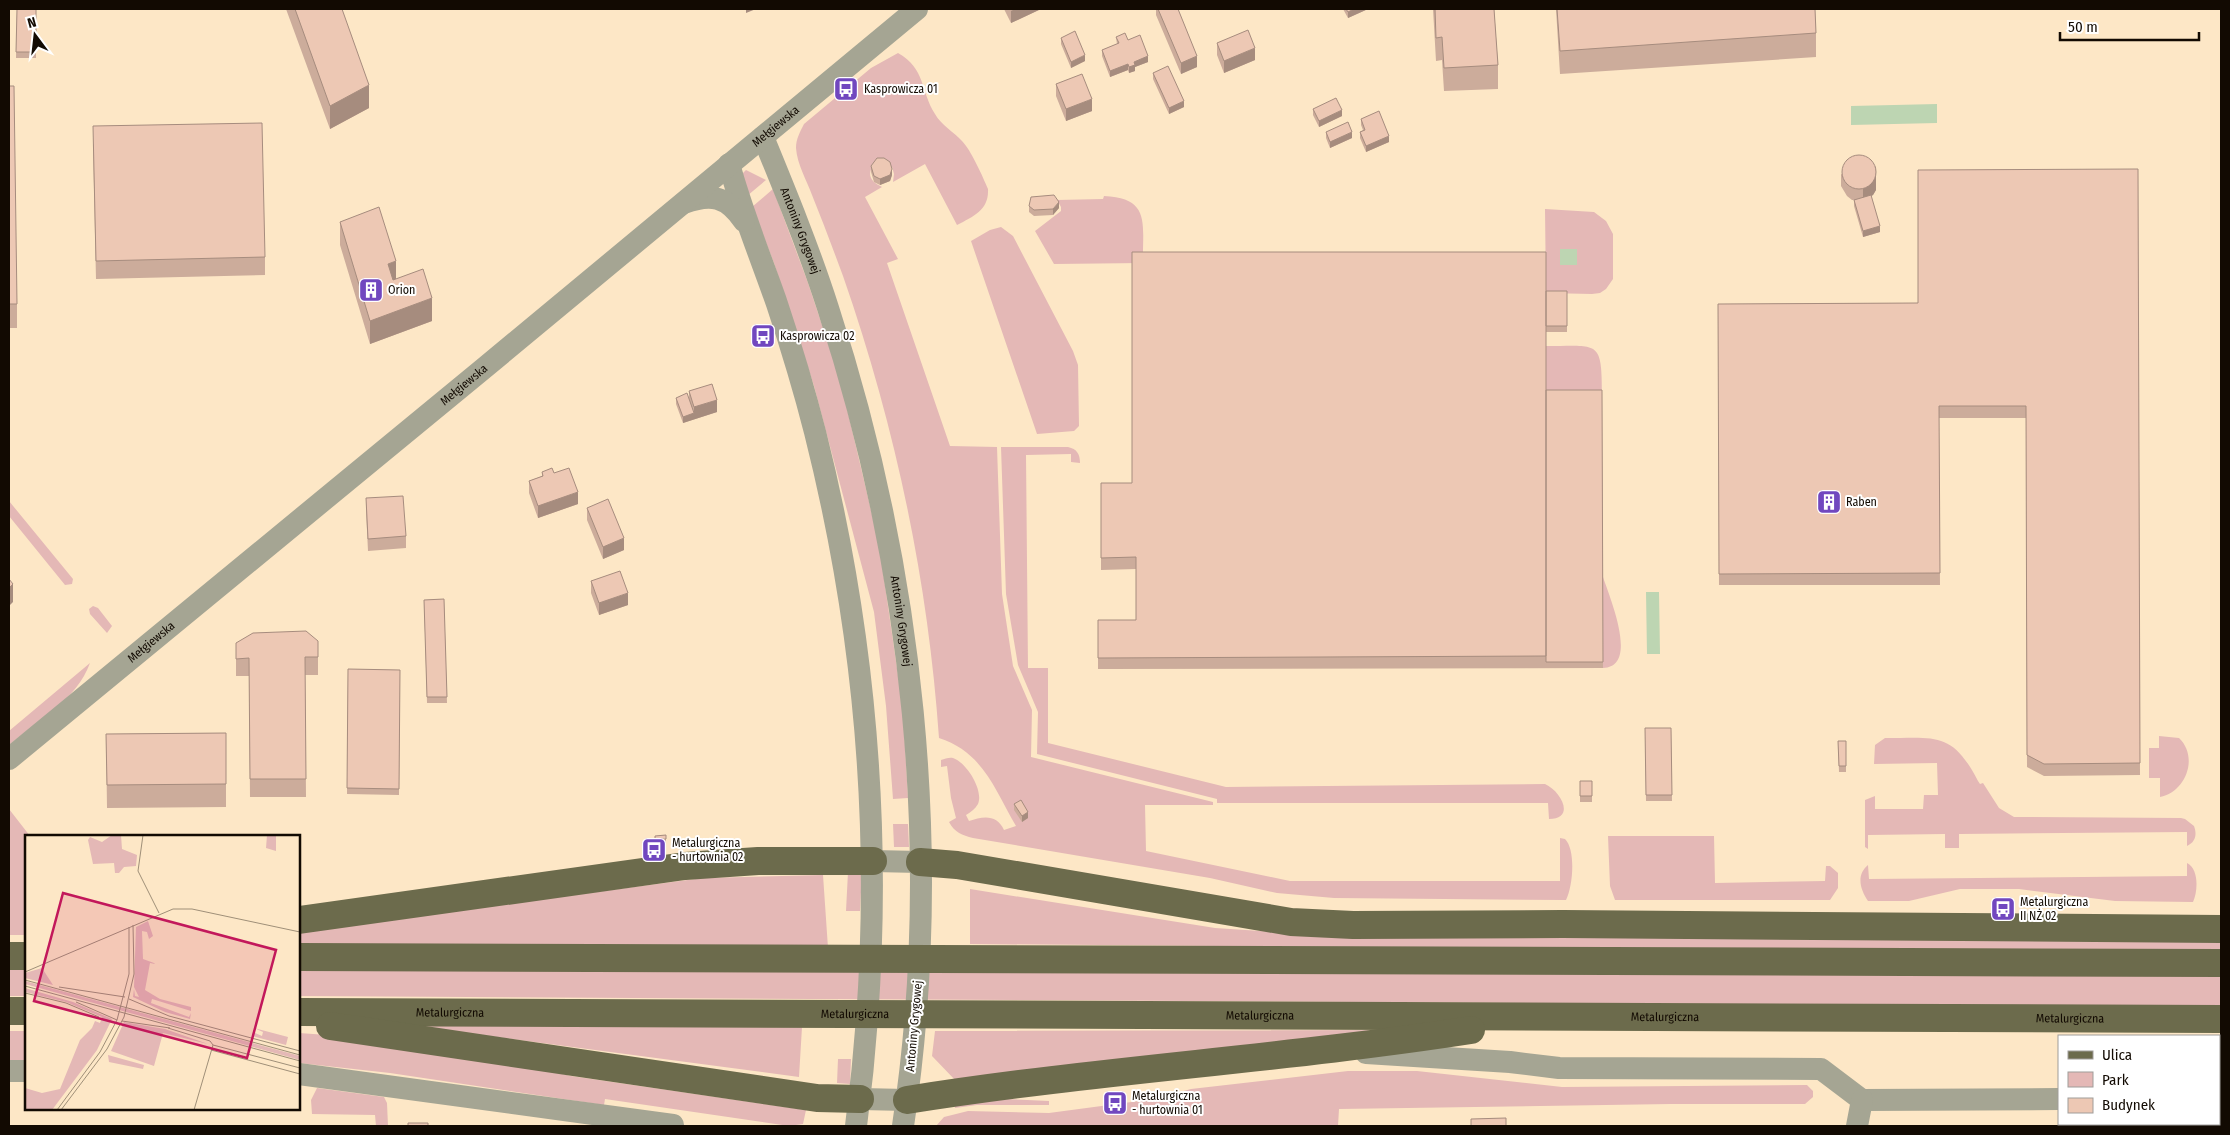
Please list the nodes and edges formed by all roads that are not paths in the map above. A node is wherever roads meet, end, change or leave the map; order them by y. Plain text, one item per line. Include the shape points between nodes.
1 (917, 9) edge
2 (762, 136) junction
3 (729, 164) junction
4 (680, 204) junction
5 (750, 230) junction
6 (9, 759) edge
7 (873, 861) junction
8 (920, 862) junction
9 (300, 920) edge
10 (2221, 928) edge
11 (9, 956) edge
12 (25, 956) edge
13 (300, 957) edge
14 (2221, 963) edge
15 (9, 1011) edge
16 (25, 1011) edge
17 (300, 1012) edge
18 (1556, 1017) junction
19 (2221, 1019) edge
20 (300, 1021) edge
21 (1290, 1052) junction
22 (9, 1071) edge
23 (25, 1071) edge
24 (300, 1074) edge
25 (860, 1099) junction
26 (2058, 1099) edge
27 (1862, 1100) junction
28 (905, 1113) edge
29 (673, 1125) dead end
30 (856, 1126) edge
31 (1857, 1126) edge

1 - 2 street, Mełgiewska
2 - 3 street, Mełgiewska
2 - 8 street, Antoniny Grygowej via 828,306 876,481 898,598 909,682
3 - 4 street, Mełgiewska
3 - 5 street
4 - 5 street via 707,198 727,202
4 - 6 street, Mełgiewska
5 - 7 street via 790,345 838,534 854,619 865,714
7 - 8 street
7 - 9 main road via 767,861 685,866
7 - 25 street
8 - 10 main road via 957,865 1291,922 1353,925
8 - 28 street, Antoniny Grygowej via 913,1056
11 - 12 main road
13 - 14 main road
15 - 16 main road
17 - 18 main road, Metalurgiczna
18 - 19 main road, Metalurgiczna
18 - 21 main road via 1412,1039
20 - 25 main road via 817,1098
21 - 27 street via 1384,1054 1559,1068 1821,1069
21 - 28 main road
22 - 23 street
24 - 29 street
25 - 28 street
25 - 30 street
26 - 27 street
27 - 31 street

